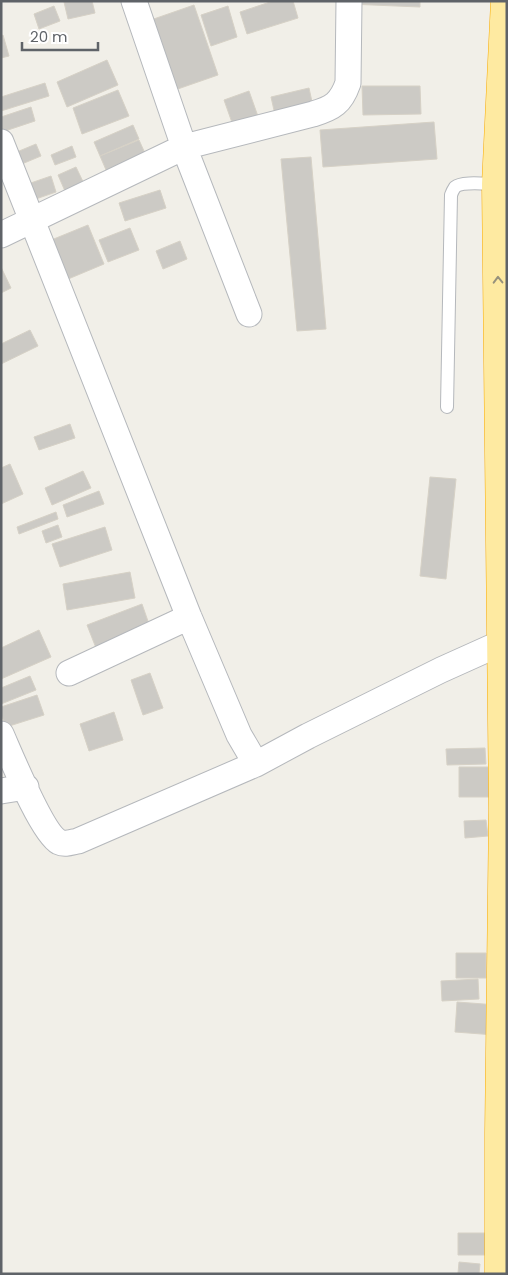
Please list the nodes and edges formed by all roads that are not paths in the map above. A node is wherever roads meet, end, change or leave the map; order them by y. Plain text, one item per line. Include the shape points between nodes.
1 (134, 1) edge
2 (349, 1) edge
3 (505, 1) edge
4 (1, 142) edge
5 (184, 147) junction
6 (496, 184) junction
7 (32, 220) junction
8 (1, 235) edge
9 (249, 314) dead end
10 (447, 407) dead end
11 (189, 617) junction
12 (501, 643) junction
13 (69, 673) dead end
14 (1, 734) edge
15 (247, 748) junction
16 (1, 791) edge
17 (29, 796) junction
18 (503, 1024) edge
19 (499, 1274) edge

1 - 5 street
2 - 5 street via 348,83 338,102 325,111
3 - 6 highway
4 - 7 street
5 - 7 street
5 - 9 street
6 - 10 lane via 462,184 456,186 451,195
12 -> 6 highway
7 - 8 street
7 - 11 street
11 - 13 street
11 - 15 street
12 - 15 street via 308,736
12 - 18 highway
14 - 17 street
15 - 17 street via 78,841 65,844 56,840 47,829
16 - 17 street
18 - 19 highway

